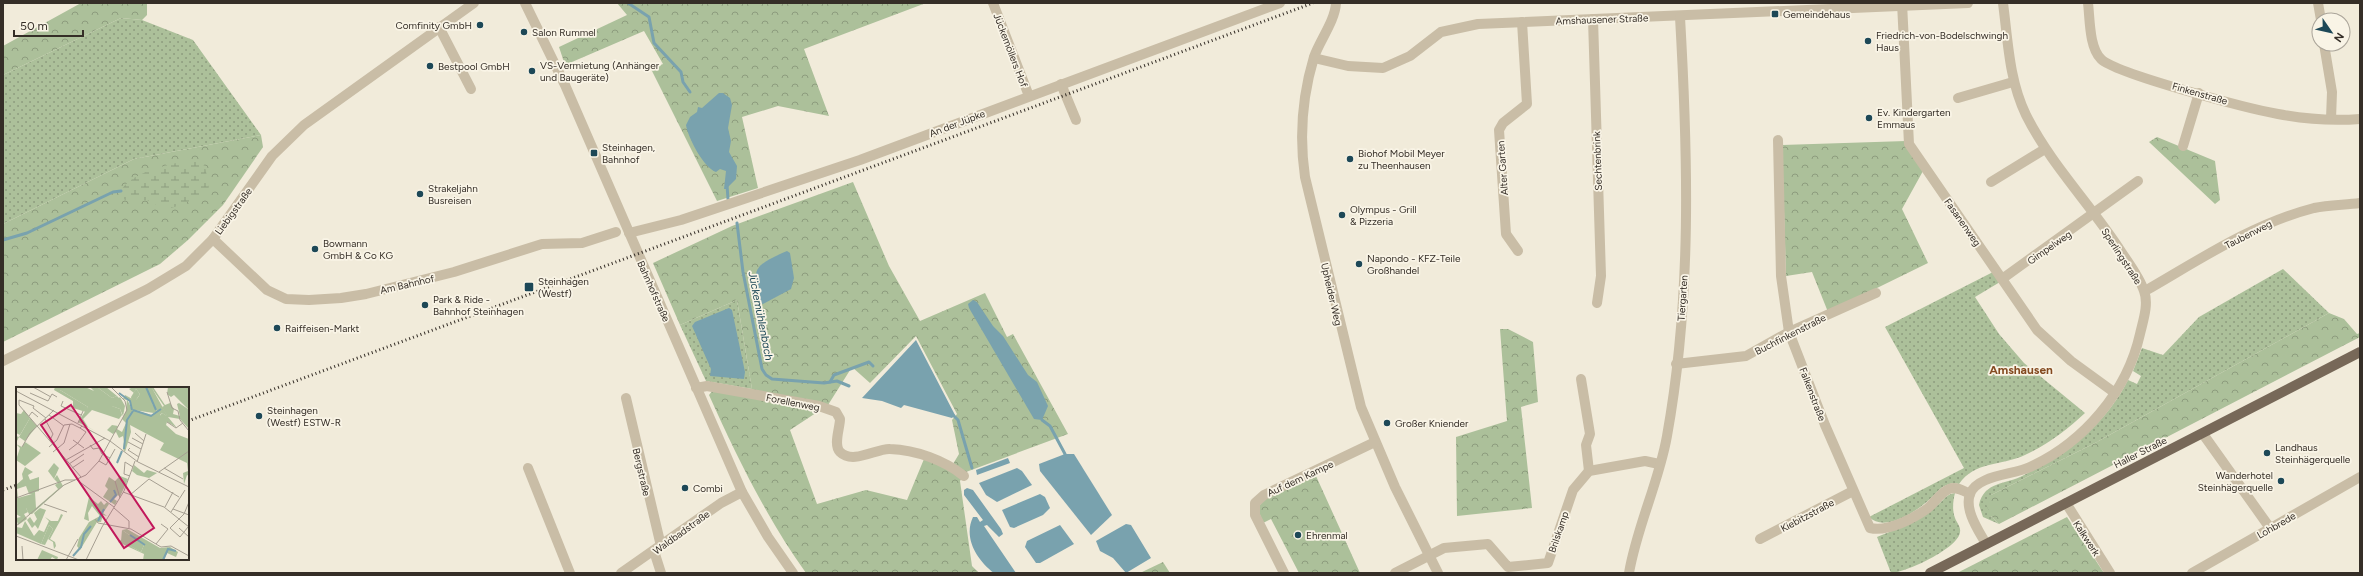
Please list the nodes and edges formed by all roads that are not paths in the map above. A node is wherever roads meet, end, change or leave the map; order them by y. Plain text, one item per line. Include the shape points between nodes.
1 (474, 3) edge
2 (526, 3) edge
3 (993, 3) edge
4 (1280, 3) edge
5 (1336, 3) edge
6 (1968, 3) edge
7 (2003, 3) edge
8 (2088, 3) edge
9 (1902, 5) edge
10 (1680, 16) junction
11 (1593, 19) junction
12 (1522, 22) junction
13 (439, 27) junction
14 (2325, 52) edge
15 (1314, 58) junction
16 (2013, 82) junction
17 (1061, 84) junction
18 (471, 89) dead end
19 (2199, 93) junction
20 (1029, 96) junction
21 (1958, 98) dead end
22 (2360, 118) edge
23 (2332, 119) junction
24 (1076, 120) dead end
25 (1778, 140) dead end
26 (2183, 146) dead end
27 (2045, 148) junction
28 (2138, 181) dead end
29 (1991, 182) dead end
30 (2360, 203) edge
31 (2095, 214) junction
32 (616, 232) dead end
33 (629, 233) junction
34 (213, 239) junction
35 (1518, 251) dead end
36 (2002, 279) junction
37 (2145, 291) junction
38 (1876, 293) dead end
39 (1597, 303) dead end
40 (1789, 332) junction
41 (2360, 352) edge
42 (3, 361) edge
43 (1676, 364) junction
44 (1581, 379) dead end
45 (696, 388) junction
46 (2115, 393) junction
47 (626, 398) dead end
48 (2203, 434) junction
49 (1374, 442) junction
50 (1659, 464) junction
51 (528, 468) dead end
52 (1589, 471) junction
53 (964, 476) dead end
54 (2360, 478) edge
55 (1853, 490) junction
56 (742, 492) junction
57 (1970, 494) junction
58 (2066, 503) junction
59 (2270, 528) junction
60 (1760, 539) dead end
61 (1986, 544) junction
62 (657, 549) junction
63 (1429, 555) junction
64 (570, 573) edge
65 (621, 573) edge
66 (661, 573) edge
67 (793, 573) edge
68 (1284, 573) edge
69 (1395, 573) edge
70 (1438, 573) edge
71 (1629, 573) edge
72 (1930, 573) edge
73 (2110, 573) edge
74 (2192, 573) edge

1 - 13 street, Liebigstraße
2 - 33 street, Bahnhofstraße
3 - 20 street, Jückemöllers Hof
4 - 17 street, An der Jüpke
5 - 15 street, Upheider Weg via 1333,16
6 - 9 street, Amshausener Straße
7 - 16 street, Sperlingstraße
8 - 19 street, Finkenstraße via 2095,51 2101,60 2135,75
9 - 10 street, Amshausener Straße
9 - 36 street, Fasanenweg via 1909,144
10 - 11 street, Amshausener Straße
10 - 43 street, Tiergarten via 1688,225
11 - 12 street, Amshausener Straße
11 - 39 street, Sechtenbrink via 1601,276
12 - 15 street, Amshausener Straße via 1478,24 1441,32 1410,56 1383,68 1348,66
12 - 35 street, Alter Garten via 1527,104 1499,130 1506,234
13 - 18 street
13 - 34 street, Liebigstraße via 304,125 272,156
14 - 23 street via 2332,92
15 - 49 street, Upheider Weg via 1301,127 1305,176 1353,379
16 - 21 street
16 - 27 street, Sperlingstraße via 2025,113
17 - 20 street, An der Jüpke
17 - 24 street
19 - 23 street, Finkenstraße via 2278,114
19 - 26 street
20 - 33 street, An der Jüpke via 860,160 681,220
22 - 23 street, Finkenstraße
25 - 40 street, Falkenstraße via 1781,276
27 - 29 street
27 - 31 street, Sperlingstraße
28 - 31 street
30 - 37 street, Taubenweg via 2316,208 2280,218 2248,232
31 - 36 street, Gimpelweg
31 - 37 street, Sperlingstraße
32 - 34 street, Am Bahnhof via 582,243 542,244 454,272 366,294 309,300 286,299 267,290
33 - 45 street, Bahnhofstraße
34 - 42 street, Liebigstraße via 186,266 148,289
36 - 46 street, Fasanenweg via 2037,330 2071,361
37 - 46 street, Sperlingstraße via 2146,304 2140,336 2130,366
38 - 40 street, Buchfinkenstraße
40 - 43 street, Buchfinkenstraße via 1746,356
40 - 55 street, Falkenstraße
41 - 48 main road, Haller Straße
43 - 50 street, Tiergarten via 1667,437
44 - 52 street via 1590,434 1586,445
45 - 53 street, Forellenweg via 707,386 832,410 840,419 837,444 843,454 860,457 888,449 905,450 953,467
45 - 56 street, Bahnhofstraße
46 - 57 street, Sperlingstraße via 2093,423 2061,448 2030,467 1981,482
47 - 62 street, Bergstraße
48 - 58 main road, Haller Straße
48 - 59 street
49 - 63 street, Upheider Weg
49 - 68 street, Auf dem Kampe via 1264,495 1255,503 1255,515
50 - 52 street via 1645,461
50 - 71 street, Tiergarten
51 - 64 street
52 - 63 street, Brilskamp via 1573,490 1548,563 1508,567 1488,544 1444,548
54 - 59 street, Lohbrede
55 - 57 street, Falkenstraße via 1870,528 1877,530 1909,519 1950,489 1957,488
55 - 60 street, Kiebitzstraße
56 - 62 street, Waldbadstraße via 721,503
56 - 67 street, Bahnhofstraße
57 - 61 street via 1968,503
58 - 61 main road, Haller Straße
58 - 73 street, Kalkwerk
59 - 74 street, Lohbrede
61 - 72 main road, Haller Straße
62 - 65 street, Waldbadstraße
62 - 66 street, Bergstraße
63 - 69 street
63 - 70 street, Upheider Weg

